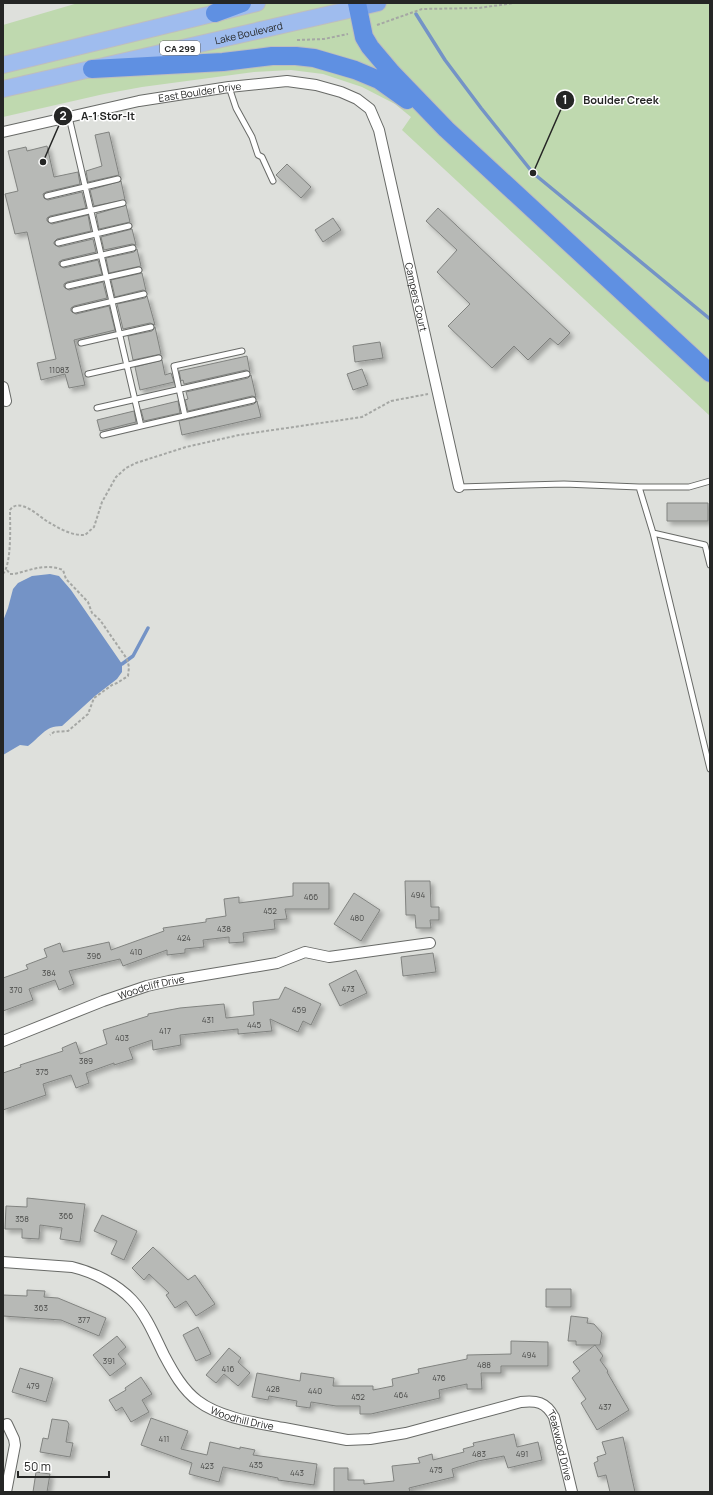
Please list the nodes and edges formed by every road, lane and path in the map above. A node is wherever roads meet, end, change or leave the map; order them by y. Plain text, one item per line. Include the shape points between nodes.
1 (242, 3) edge
2 (258, 3) edge
3 (378, 3) edge
4 (514, 3) edge
5 (357, 5) edge
6 (215, 13) junction
7 (372, 26) dead end
8 (345, 35) dead end
9 (295, 40) dead end
10 (3, 65) edge
11 (92, 69) junction
12 (229, 87) junction
13 (3, 89) edge
14 (370, 109) joint
15 (68, 116) junction
16 (446, 129) junction
17 (3, 132) edge
18 (118, 179) dead end
19 (273, 180) dead end
20 (85, 187) junction
21 (47, 196) dead end
22 (123, 203) dead end
23 (90, 210) junction
24 (51, 220) dead end
25 (129, 226) dead end
26 (96, 234) junction
27 (58, 243) dead end
28 (133, 248) dead end
29 (101, 255) junction
30 (63, 264) dead end
31 (139, 270) dead end
32 (106, 278) junction
33 (68, 286) dead end
34 (144, 294) dead end
35 (112, 301) junction
36 (75, 310) dead end
37 (151, 327) dead end
38 (120, 334) junction
39 (81, 343) dead end
40 (242, 351) dead end
41 (159, 358) dead end
42 (127, 365) junction
43 (710, 373) edge
44 (88, 374) dead end
45 (247, 374) dead end
46 (3, 387) edge
47 (179, 389) junction
48 (438, 393) junction
49 (135, 399) junction
50 (253, 400) dead end
51 (6, 401) dead end
52 (97, 408) dead end
53 (185, 416) junction
54 (141, 426) junction
55 (104, 435) dead end
56 (710, 481) edge
57 (459, 487) joint
58 (639, 488) junction
59 (653, 533) junction
60 (710, 565) edge
61 (6, 570) junction
62 (3, 574) edge
63 (50, 735) dead end
64 (710, 768) edge
65 (430, 943) dead end
66 (3, 1041) edge
67 (3, 1262) edge
68 (542, 1403) joint
69 (7, 1424) dead end
70 (6, 1492) edge
71 (572, 1492) edge

1 - 6 highway
2 - 6 main road, CA 299
3 - 5 highway, Lake Boulevard / CA 299
4 - 7 path via 478,8 422,9
5 - 11 main road, Lake Boulevard / CA 299
5 - 16 highway via 362,29 370,48
6 - 10 main road, CA 299
8 - 9 path via 319,40
11 - 13 main road, Lake Boulevard / CA 299
11 - 16 highway via 223,62 272,56 314,58 379,80
12 - 14 street, East Boulder Drive via 287,81 316,85 349,95
12 - 15 street, East Boulder Drive via 140,100
12 - 19 lane via 258,155 262,157
14 - 48 street, Campers Court via 381,137
15 - 17 street, East Boulder Drive
15 - 20 lane
16 - 43 highway
18 - 20 lane
20 - 21 lane
20 - 23 lane
22 - 23 lane
23 - 24 lane
23 - 26 lane
25 - 26 lane
26 - 27 lane
26 - 29 lane
28 - 29 lane
29 - 30 lane
29 - 32 lane
31 - 32 lane
32 - 33 lane
32 - 35 lane
34 - 35 lane
35 - 36 lane
35 - 38 lane
37 - 38 lane
38 - 39 lane
38 - 42 lane
40 - 47 lane via 174,366
41 - 42 lane
42 - 44 lane
42 - 49 lane
45 - 47 lane
46 - 51 street
47 - 49 lane
47 - 53 lane
48 - 57 street, Campers Court
48 - 61 path via 391,401 362,417 239,435 186,447 136,463 116,477 102,502 94,527 85,535 74,534 51,524 33,510 16,505 10,510
49 - 52 lane
49 - 54 lane
50 - 53 lane
53 - 54 lane
54 - 55 lane
56 - 58 lane via 690,487
57 - 58 lane via 564,484
58 - 59 lane
59 - 60 lane via 705,545
59 - 64 lane
61 - 62 path
61 - 63 path via 10,574 46,566 63,570 66,579 88,602 92,613 100,620 127,658 128,676 94,698 88,714 68,731 54,732
65 - 66 street, Woodcliff Drive via 329,958 305,952 277,963 147,986 78,1010
67 - 68 street, Woodhill Drive via 72,1267 83,1270 116,1288 140,1310 172,1371 190,1394 217,1411 245,1420 358,1440 406,1434 521,1402
68 - 71 street, Teakwood Drive via 554,1417
69 - 70 street via 15,1445

